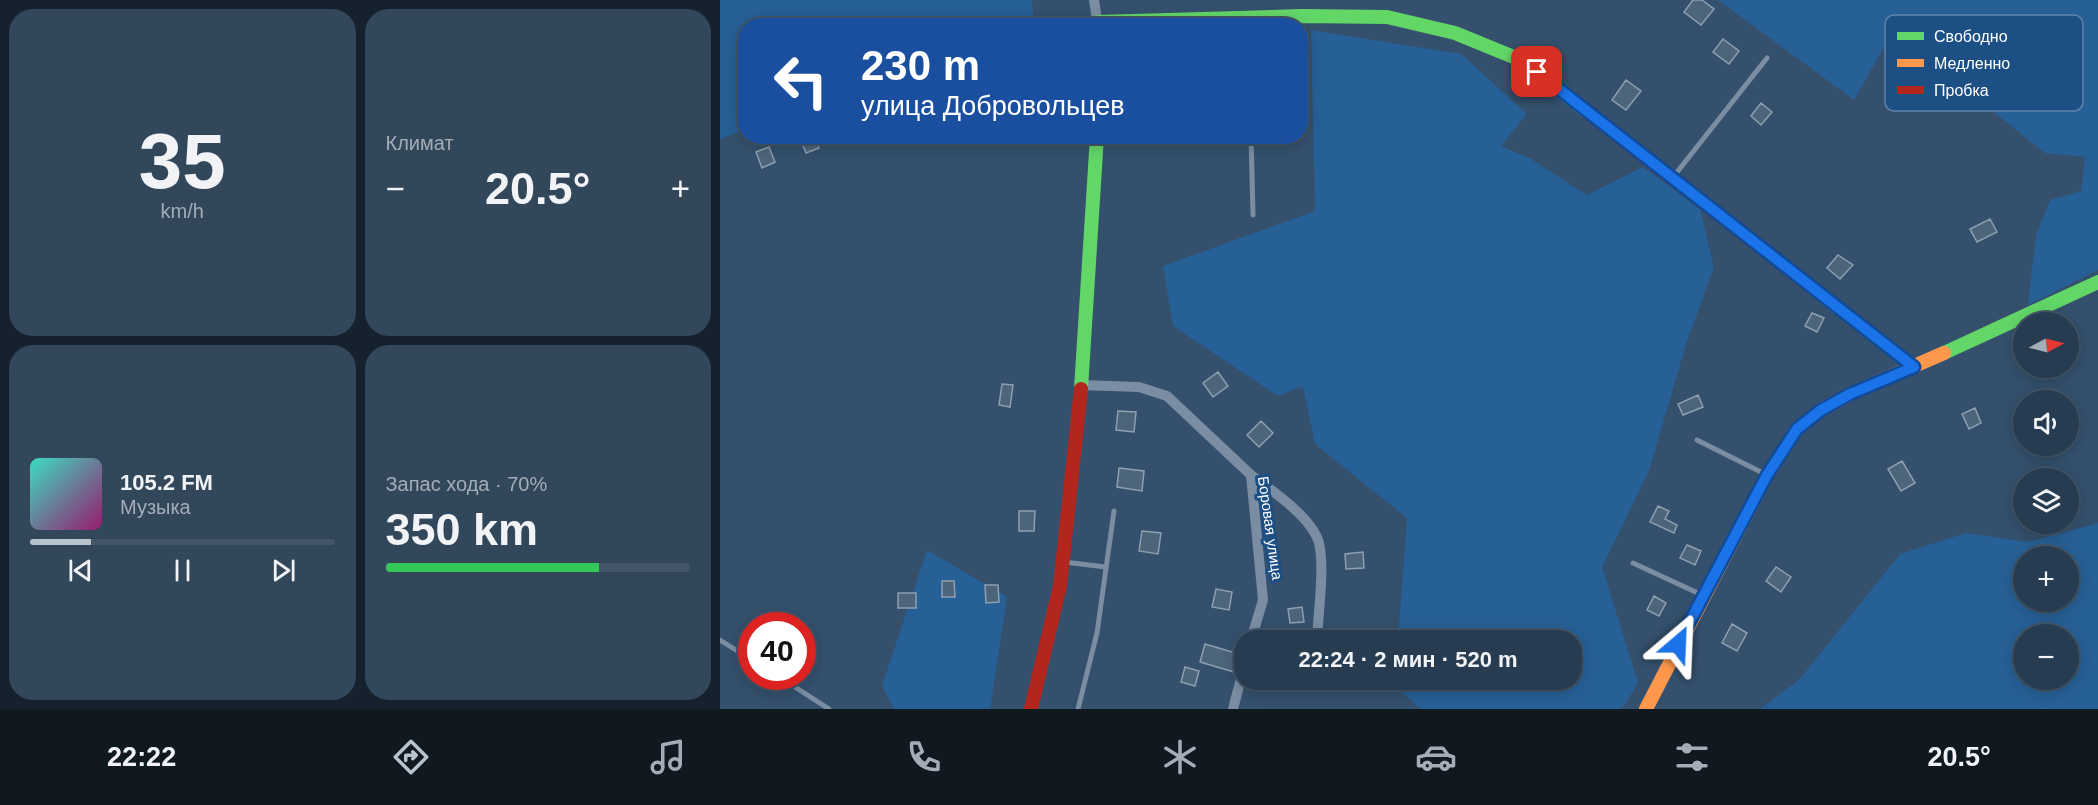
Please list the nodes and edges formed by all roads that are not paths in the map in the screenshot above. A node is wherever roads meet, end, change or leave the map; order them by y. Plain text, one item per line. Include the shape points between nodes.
1 (1095, 0) edge
2 (1097, 18) edge
3 (1308, 19) edge
4 (1767, 58) dead end
5 (1096, 144) edge
6 (1251, 144) edge
7 (1673, 177) junction
8 (1253, 215) dead end
9 (2098, 282) edge
10 (1914, 367) junction
11 (1081, 385) junction
12 (1697, 440) dead end
13 (1251, 475) junction
14 (1767, 475) junction
15 (1114, 512) dead end
16 (1062, 562) junction
17 (1633, 563) dead end
18 (1106, 567) junction
19 (1702, 596) junction
20 (1254, 630) edge
21 (1317, 630) edge
22 (720, 640) edge
23 (738, 651) edge
24 (800, 690) edge
25 (1238, 690) edge
26 (829, 709) edge
27 (1031, 709) edge
28 (1078, 709) edge
29 (1233, 709) edge
30 (1646, 709) edge

1 - 2 street
3 - 7 street via 1387,17 1455,33 1521,60
4 - 7 lane
5 - 11 street
6 - 8 lane
7 - 10 street
9 - 10 street
10 - 14 street via 1821,410 1797,429
11 - 13 street, Боровая улица via 1139,387 1167,396
11 - 16 street
12 - 14 lane
13 - 20 street, Боровая улица via 1263,600
13 - 21 street via 1287,502 1318,542
14 - 19 street
15 - 18 lane
16 - 18 lane
16 - 27 street
17 - 19 lane
18 - 28 lane via 1097,633
19 - 30 street
22 - 23 lane
24 - 26 lane
25 - 29 street

